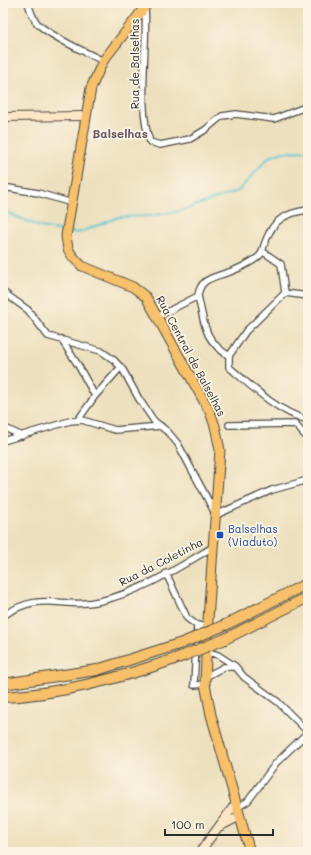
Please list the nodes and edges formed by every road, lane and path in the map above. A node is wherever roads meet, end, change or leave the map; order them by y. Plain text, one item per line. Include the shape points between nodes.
1 (28, 3) edge
2 (147, 5) edge
3 (103, 61) junction
4 (308, 106) edge
5 (86, 116) junction
6 (3, 117) edge
7 (3, 186) edge
8 (72, 203) junction
9 (308, 210) edge
10 (262, 251) junction
11 (3, 292) edge
12 (285, 293) junction
13 (198, 296) junction
14 (308, 296) edge
15 (157, 317) junction
16 (61, 339) junction
17 (229, 356) junction
18 (120, 367) junction
19 (95, 396) junction
20 (298, 417) junction
21 (78, 420) junction
22 (308, 420) edge
23 (295, 424) junction
24 (229, 425) dead end
25 (160, 426) junction
26 (3, 427) edge
27 (22, 436) junction
28 (308, 439) edge
29 (3, 441) edge
30 (308, 480) edge
31 (216, 515) junction
32 (213, 547) junction
33 (166, 573) junction
34 (308, 583) edge
35 (308, 597) edge
36 (3, 616) edge
37 (197, 625) junction
38 (207, 628) junction
39 (206, 655) junction
40 (235, 666) junction
41 (205, 681) junction
42 (3, 684) edge
43 (3, 697) edge
44 (308, 732) edge
45 (238, 809) junction
46 (226, 823) junction
47 (243, 826) junction
48 (217, 829) junction
49 (200, 852) edge
50 (250, 852) edge

1 - 3 street via 37,23
2 - 3 main road, Rua Central de Balselhas
2 - 4 street, Rua de Balselhas via 144,110 146,132 150,142 160,144 190,139 222,116 236,114 274,119
3 - 5 main road, Rua Central de Balselhas via 91,88
5 - 6 main road
5 - 8 main road, Rua Central de Balselhas
7 - 8 street
8 - 15 main road, Rua Central de Balselhas via 67,231 68,249 73,257 82,266 133,287 146,297
9 - 10 street via 287,215 276,221
10 - 12 street via 281,264
10 - 13 street via 240,268 205,282 199,287
11 - 16 street via 28,310 48,336
12 - 14 street
12 - 17 street via 246,331
13 - 15 street
13 - 17 street via 209,338 216,347
15 - 31 main road, Rua Central de Balselhas via 210,412 215,426 220,450
16 - 18 street via 101,351
16 - 19 street
17 - 20 street via 229,367 234,372 268,400
18 - 19 street
18 - 25 street via 144,408
19 - 21 street
20 - 22 street
20 - 23 street
21 - 25 street via 116,430
21 - 27 street
23 - 24 street
23 - 28 street
25 - 31 street via 178,444
26 - 27 street
27 - 29 street
30 - 31 street via 272,490
31 - 32 main road, Rua Central de Balselhas
32 - 33 street, Rua da Coletinha
32 - 38 main road, Rua Central de Balselhas
33 - 36 street, Rua da Coletinha via 138,588 99,601 40,601 13,609
33 - 37 street via 187,618
34 - 42 highway, bridge via 182,644 97,670
35 - 43 highway, bridge via 225,639 183,656 101,682
37 - 38 street
37 - 41 street via 194,685
38 - 39 main road, Rua Central de Balselhas
39 - 40 street via 218,655
39 - 41 main road, Rua Central de Balselhas
40 - 41 street via 224,667
40 - 44 street via 244,677 278,702
41 - 45 main road, Rua Central de Balselhas via 211,715
44 - 45 street via 276,763 248,801
45 - 46 main road
45 - 47 main road, Rua Central de Balselhas
45 - 48 main road
46 - 47 main road
46 - 48 main road
47 - 50 main road, Rua Central de Balselhas
48 - 49 main road

